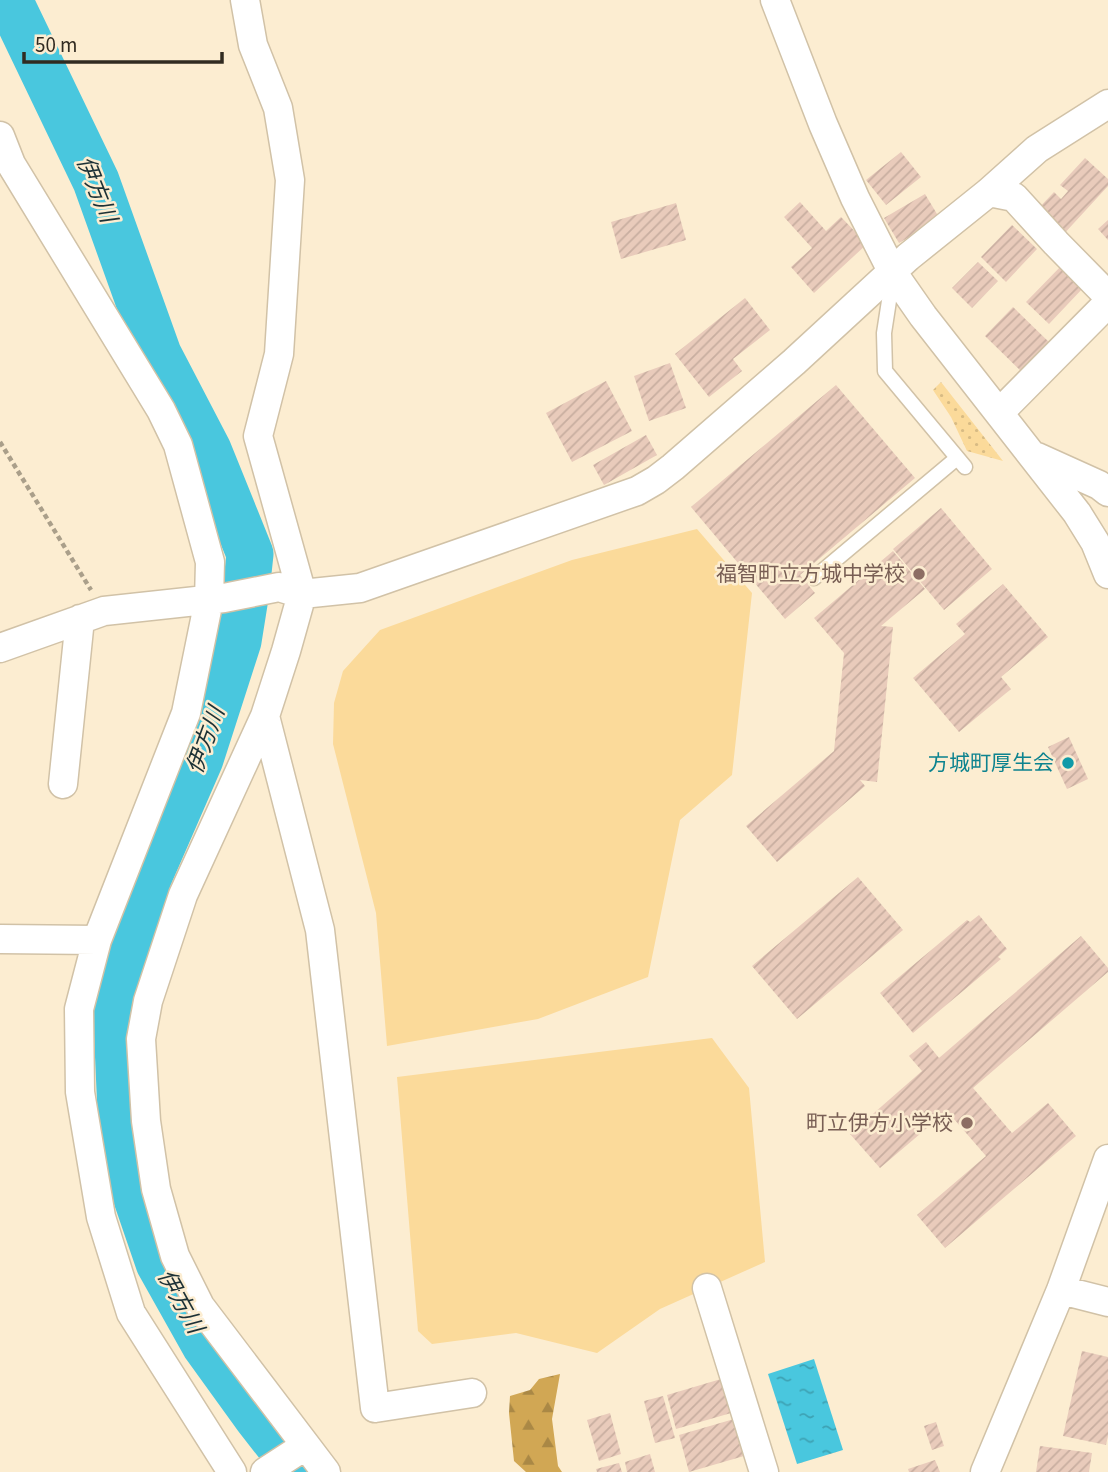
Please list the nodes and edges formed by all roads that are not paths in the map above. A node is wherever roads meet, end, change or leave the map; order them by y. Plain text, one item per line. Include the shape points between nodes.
1 (245, 0) edge
2 (775, 0) edge
3 (1108, 104) edge
4 (0, 136) edge
5 (989, 192) junction
6 (893, 273) junction
7 (1108, 296) edge
8 (1108, 303) edge
9 (999, 413) junction
10 (1032, 455) junction
11 (1108, 492) edge
12 (1108, 574) edge
13 (814, 578) dead end
14 (290, 591) junction
15 (216, 599) junction
16 (92, 615) junction
17 (0, 648) edge
18 (265, 716) junction
19 (63, 784) dead end
20 (0, 939) edge
21 (97, 940) junction
22 (1108, 1159) edge
23 (707, 1288) dead end
24 (1061, 1290) junction
25 (1108, 1303) edge
26 (472, 1393) dead end
27 (300, 1448) junction
28 (232, 1472) edge
29 (265, 1472) edge
30 (326, 1472) edge
31 (764, 1472) edge
32 (985, 1472) edge

1 - 14 street via 253,45 278,108 290,180 279,354 258,436
2 - 6 street via 849,185
3 - 5 street via 1037,149
4 - 15 street via 11,164 178,445
5 - 6 street
5 - 7 street via 1014,197
6 - 9 street
6 - 13 lane via 884,333 885,371 961,463
6 - 14 street via 673,467 636,491 360,588
8 - 9 street
9 - 10 street
10 - 11 street
10 - 12 street via 1087,527
14 - 15 street
14 - 18 street via 286,651
15 - 16 street
15 - 21 street via 186,713
16 - 17 street
16 - 19 street
18 - 26 street via 320,930 375,1408
18 - 27 street via 183,895 148,1001 141,1039 156,1189 175,1256 200,1306
20 - 21 street
21 - 28 street via 79,1009 80,1092 101,1217 131,1312
22 - 24 street
23 - 31 street
24 - 25 street
24 - 32 street
27 - 29 street
27 - 30 street

